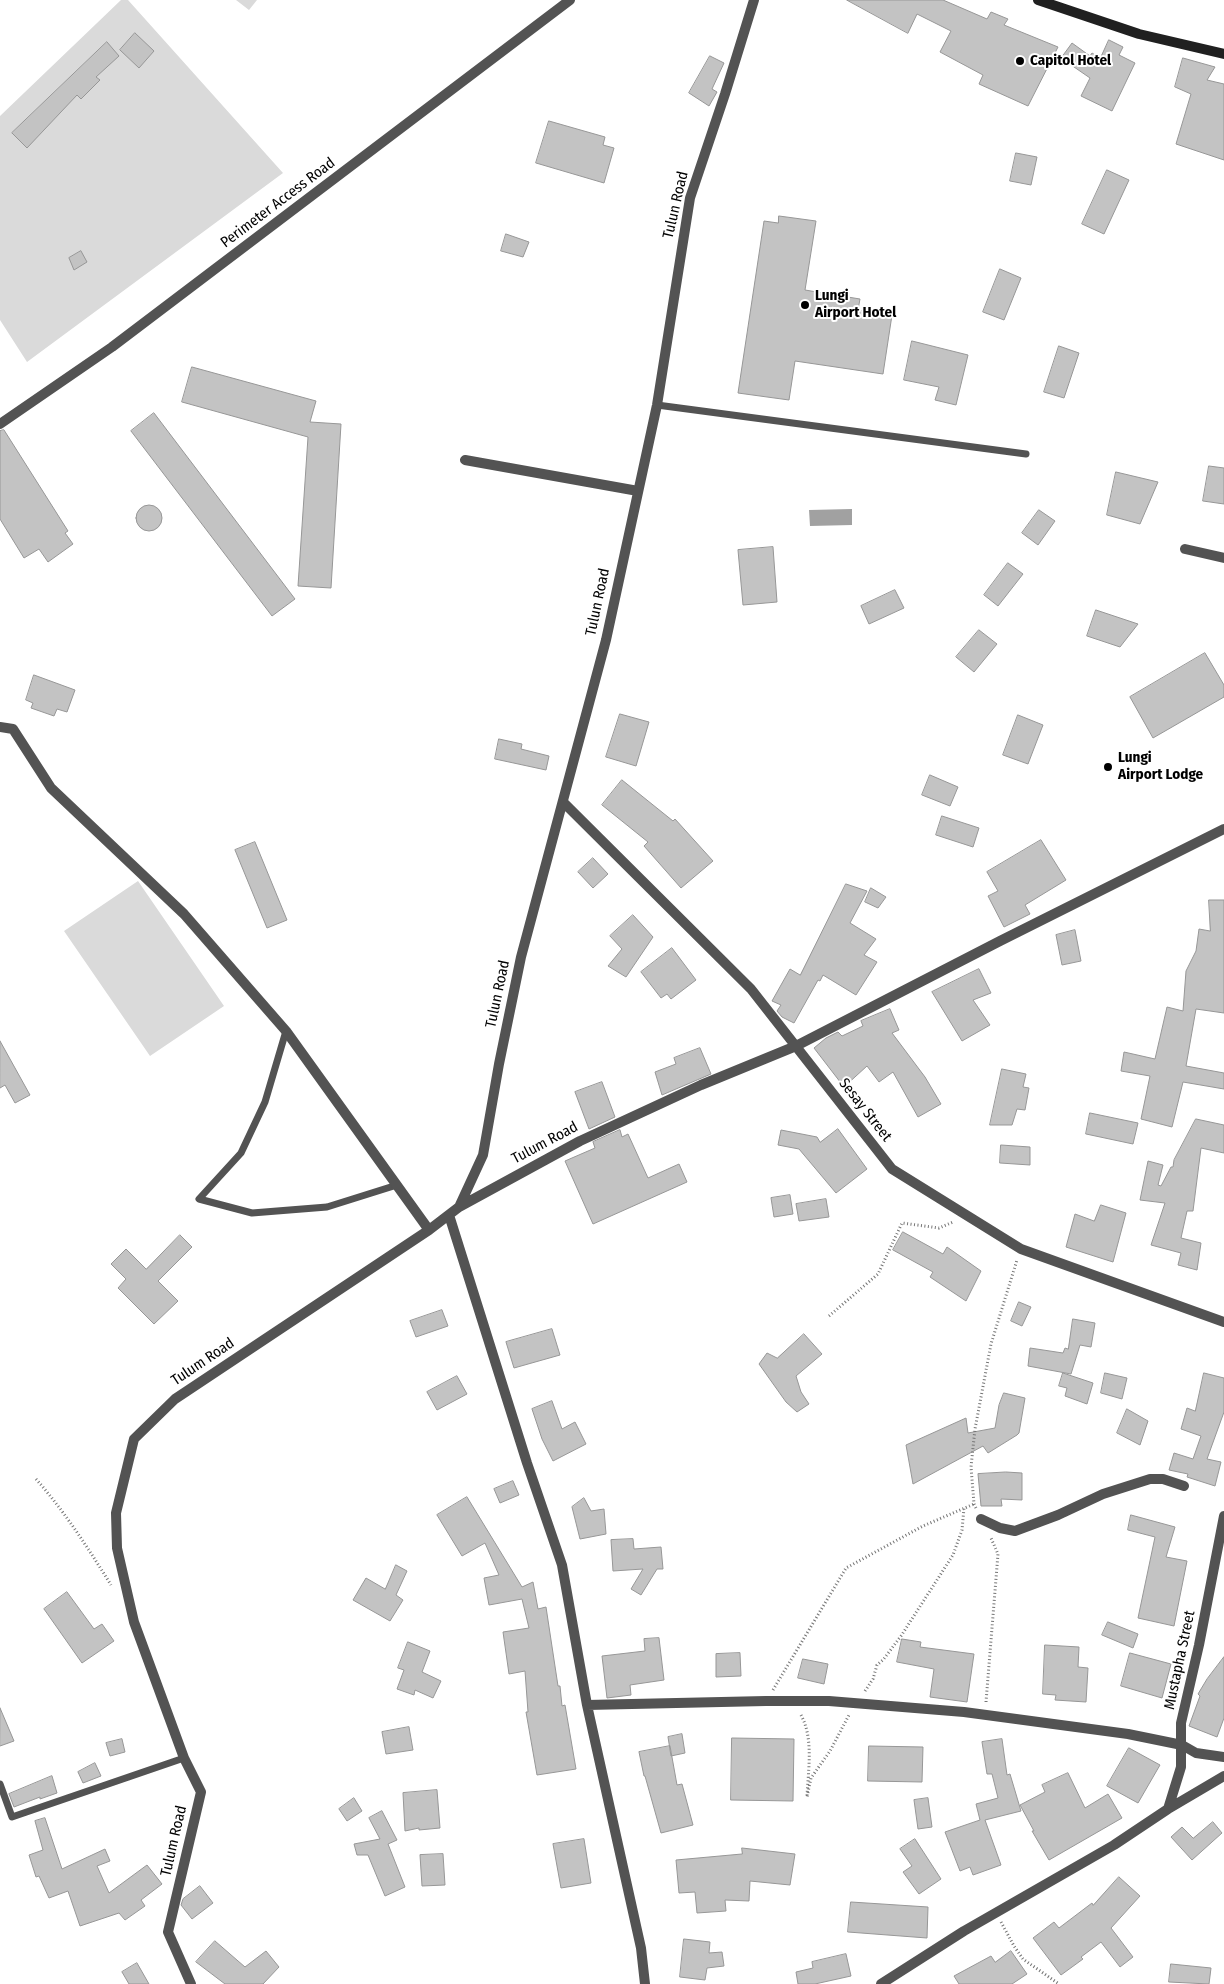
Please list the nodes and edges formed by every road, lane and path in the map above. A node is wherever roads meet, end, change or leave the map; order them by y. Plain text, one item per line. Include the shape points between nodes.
1 (570, 0) edge
2 (754, 0) edge
3 (1038, 0) edge
4 (1224, 54) edge
5 (657, 405) junction
6 (0, 424) edge
7 (1026, 454) dead end
8 (465, 460) dead end
9 (638, 491) junction
10 (1185, 549) dead end
11 (1224, 558) edge
12 (0, 727) edge
13 (563, 802) junction
14 (1224, 829) edge
15 (286, 1031) junction
16 (796, 1046) junction
17 (397, 1186) junction
18 (459, 1207) junction
19 (449, 1215) junction
20 (967, 1215) junction
21 (429, 1230) junction
22 (1021, 1249) junction
23 (829, 1316) dead end
24 (1224, 1322) edge
25 (36, 1479) dead end
26 (1184, 1486) dead end
27 (974, 1504) junction
28 (964, 1508) junction
29 (1224, 1516) edge
30 (982, 1519) junction
31 (114, 1590) dead end
32 (766, 1701) junction
33 (855, 1703) junction
34 (587, 1705) junction
35 (985, 1715) junction
36 (801, 1716) dead end
37 (1182, 1745) junction
38 (1224, 1757) edge
39 (184, 1758) junction
40 (1224, 1776) edge
41 (0, 1784) edge
42 (1168, 1809) junction
43 (996, 1913) junction
44 (191, 1984) edge
45 (645, 1984) edge
46 (881, 1984) edge
47 (1059, 1984) edge

1 - 6 street, Perimeter Access Road via 112,347
2 - 5 street, Tulun Road via 690,198
3 - 4 street via 1138,34
5 - 7 lane
5 - 9 street, Tulun Road
8 - 9 street
9 - 13 street, Tulun Road via 606,640
10 - 11 street
12 - 15 street via 13,729 51,788 184,914
13 - 16 street, Sesay Street via 752,988
13 - 18 street, Tulun Road via 522,957 498,1064 483,1155
14 - 16 street, Tulum Road
15 - 17 street
15 - 17 lane via 264,1102 241,1153 199,1199 262,1212 327,1207
16 - 18 street, Tulum Road via 701,1085 580,1141
16 - 20 street, Sesay Street via 892,1169
17 - 21 street
18 - 19 street, Tulum Road
19 - 21 street, Tulum Road
19 - 34 street via 562,1565
20 - 22 street, Sesay Street
20 - 23 path via 940,1228 902,1222 878,1274
21 - 39 street, Tulum Road via 175,1399 134,1439 116,1513 117,1548 134,1622
22 - 24 street, Sesay Street
22 - 27 path via 991,1344 975,1429 971,1466
25 - 31 path via 53,1498
26 - 30 street via 1163,1479 1150,1479 1103,1494 1058,1516 1015,1531
27 - 28 path
27 - 30 path
28 - 32 path via 923,1526 846,1568
28 - 33 path via 960,1539 953,1555 901,1636 877,1665 869,1686
29 - 37 street, Mustapha Street via 1181,1723
30 - 35 path via 998,1554
32 - 33 street
32 - 34 street
33 - 35 street
33 - 36 path via 830,1751 811,1778 808,1797 808,1733
34 - 45 street
35 - 37 street via 1128,1734
37 - 38 street via 1196,1754
37 - 42 street, Mustapha Street via 1181,1767
39 - 41 lane via 12,1817
39 - 44 street, Tulum Road via 201,1792 168,1932
40 - 42 street
42 - 43 street via 1114,1845
43 - 46 street
43 - 47 path via 1023,1959

